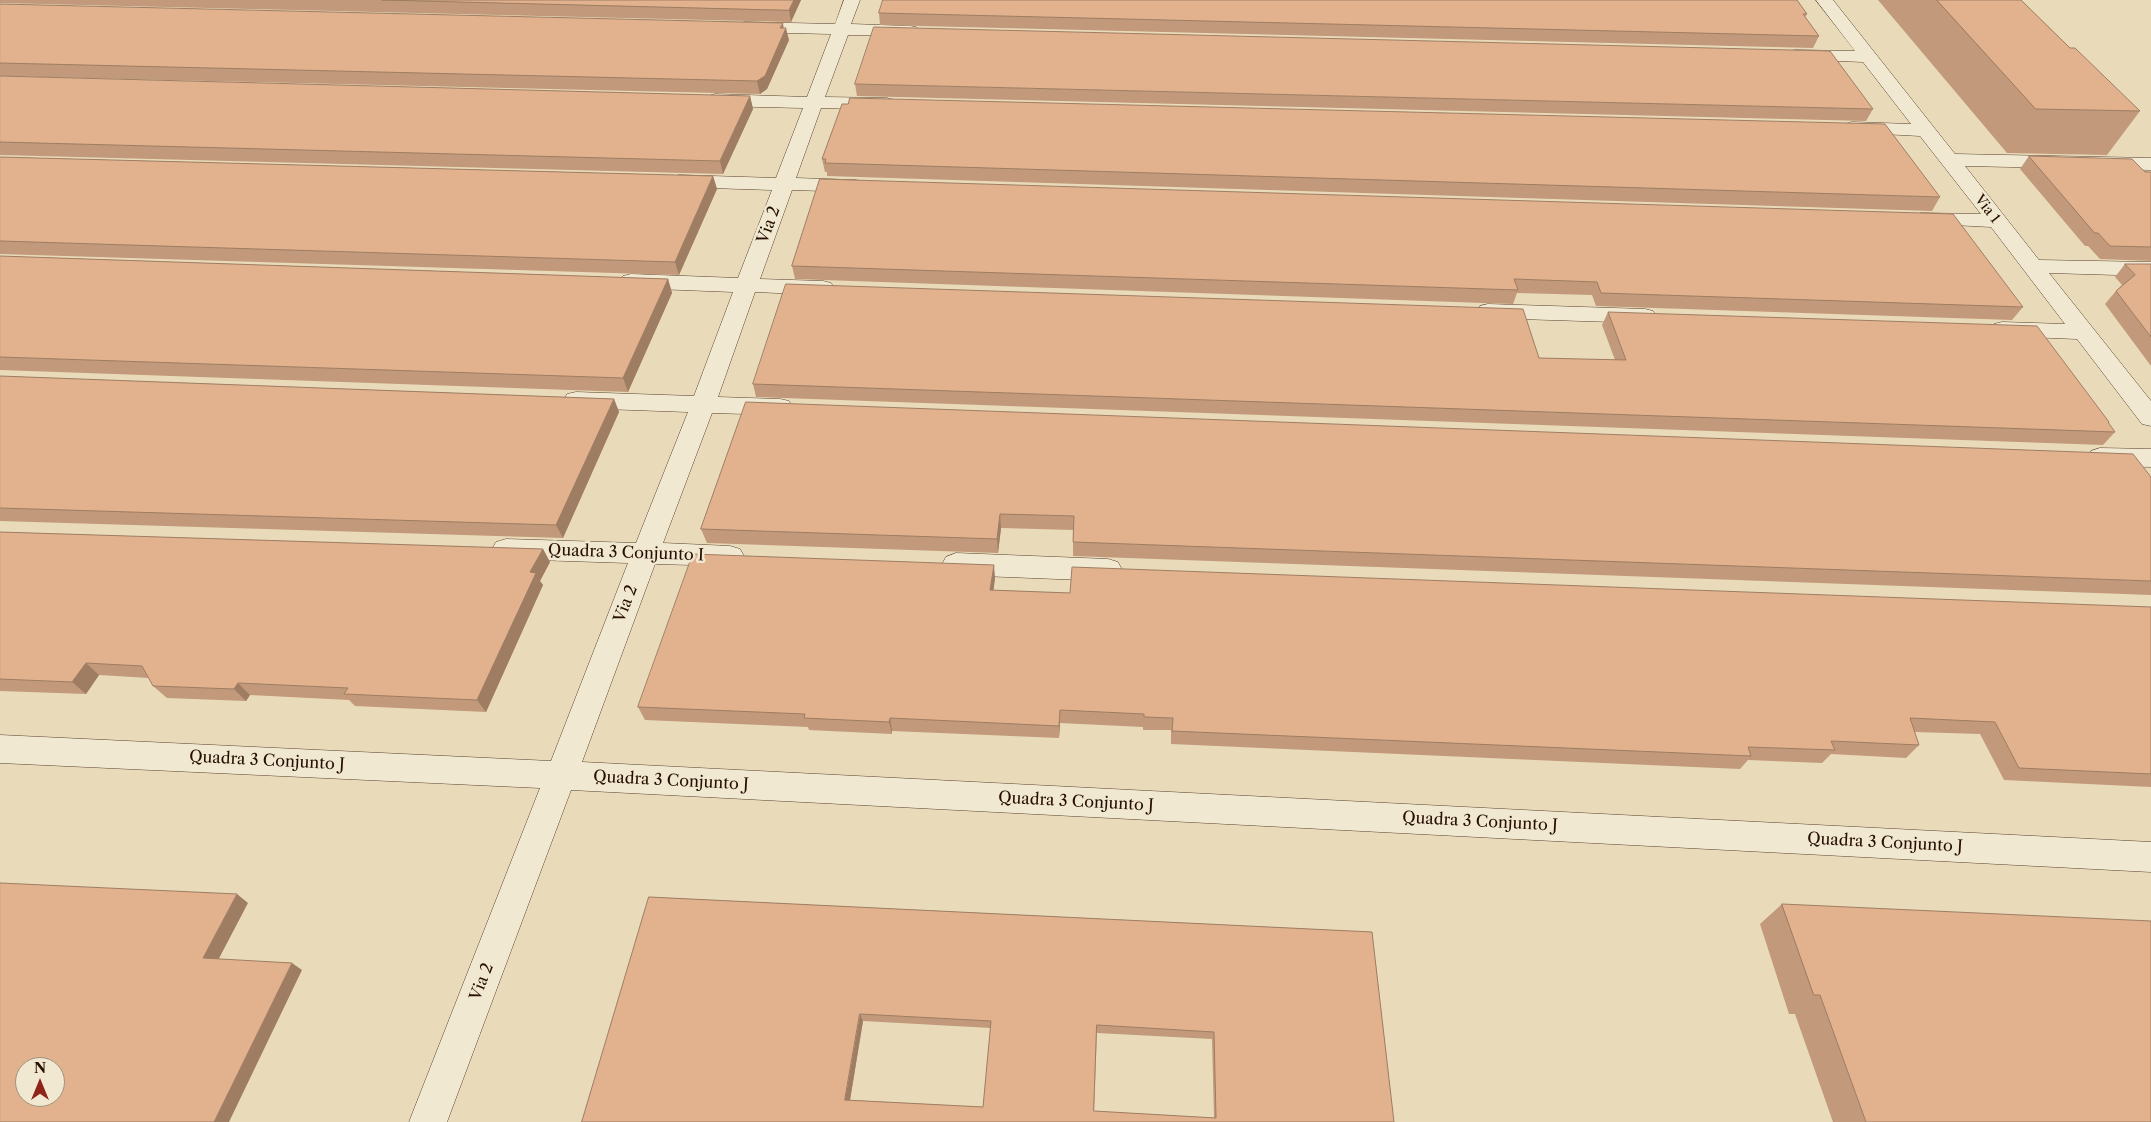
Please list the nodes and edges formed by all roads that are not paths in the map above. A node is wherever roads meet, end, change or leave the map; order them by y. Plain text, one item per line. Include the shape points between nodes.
1 (852, 0) edge
2 (1824, 0) edge
3 (732, 27) edge
4 (842, 29) junction
5 (931, 32) edge
6 (1779, 54) edge
7 (1868, 57) junction
8 (696, 100) edge
9 (815, 102) junction
10 (904, 105) edge
11 (1836, 128) edge
12 (1925, 130) junction
13 (1949, 160) junction
14 (2151, 164) edge
15 (656, 180) edge
16 (785, 183) junction
17 (874, 186) edge
18 (1897, 218) edge
19 (1996, 221) junction
20 (2032, 266) junction
21 (2151, 269) edge
22 (608, 280) edge
23 (747, 285) junction
24 (847, 288) edge
25 (1465, 310) edge
26 (1664, 317) edge
27 (1984, 328) edge
28 (2083, 332) junction
29 (2142, 395) edge
30 (555, 399) edge
31 (703, 404) junction
32 (803, 408) edge
33 (2151, 418) edge
34 (2081, 456) edge
35 (2151, 458) edge
36 (477, 548) edge
37 (646, 553) junction
38 (756, 557) edge
39 (935, 564) edge
40 (1134, 571) edge
41 (0, 749) edge
42 (560, 775) junction
43 (2151, 857) edge
44 (428, 1122) edge

1 - 4 street, Via 2
2 - 7 street, Via 1
3 - 4 street
4 - 5 street
4 - 9 street, Via 2
6 - 7 street
7 - 12 street, Via 1
8 - 9 street
9 - 10 street
9 - 16 street, Via 2
11 - 12 street
12 - 13 street, Via 1
13 - 14 street
13 - 19 street, Via 1
15 - 16 street
16 - 17 street
16 - 23 street, Via 2
18 - 19 street
19 - 20 street, Via 1
20 - 21 street
20 - 28 street, Via 1
22 - 23 street
23 - 24 street
23 - 31 street, Via 2
25 - 26 street
27 - 28 street
28 - 29 street, Via 1
29 - 33 street, Via 1
30 - 31 street
31 - 32 street
31 - 37 street, Via 2
34 - 35 street
36 - 37 street, Quadra 3 Conjunto I
37 - 38 street, Quadra 3 Conjunto I
37 - 42 street, Via 2
39 - 40 street
41 - 42 street, Quadra 3 Conjunto J
42 - 43 street, Quadra 3 Conjunto J
42 - 44 street, Via 2

